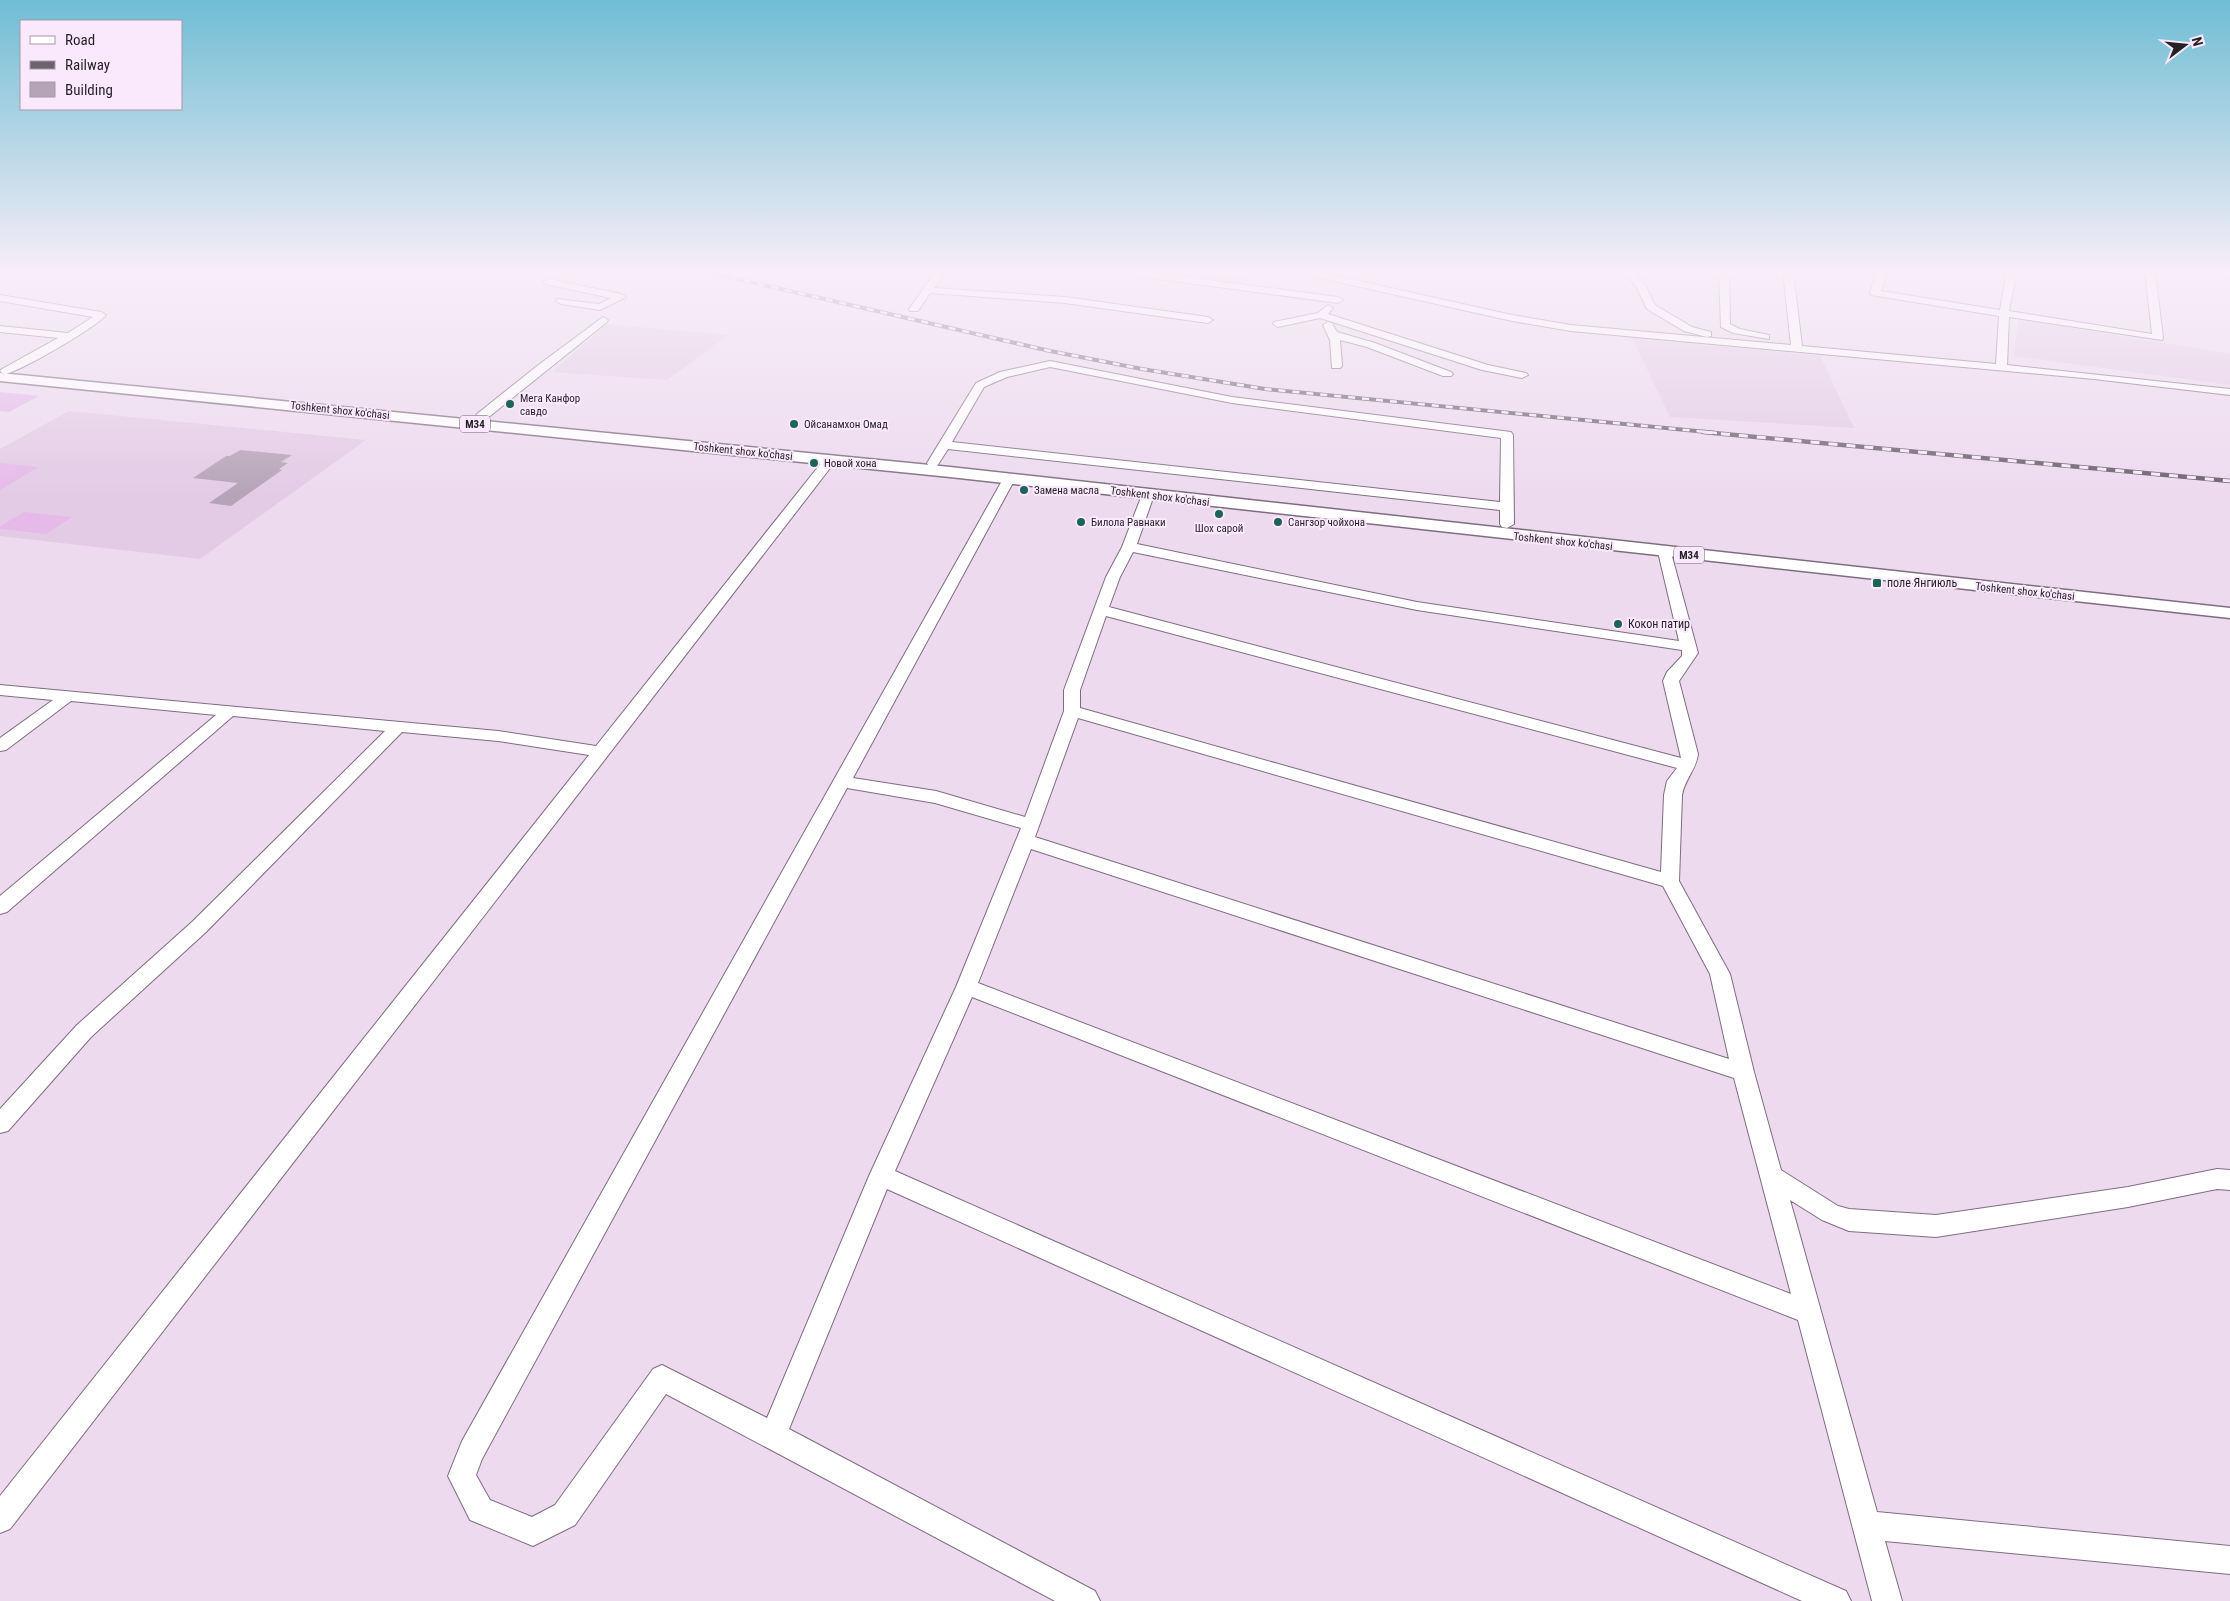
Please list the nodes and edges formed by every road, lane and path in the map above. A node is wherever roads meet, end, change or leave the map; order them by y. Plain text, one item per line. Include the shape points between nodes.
1 (53, 346) edge
2 (570, 346) edge
3 (1336, 346) edge
4 (1373, 346) edge
5 (1417, 346) edge
6 (1808, 346) edge
7 (2002, 346) edge
8 (1336, 366) dead end
9 (2001, 367) junction
10 (2, 373) edge
11 (1447, 374) dead end
12 (1522, 375) dead end
13 (2230, 392) edge
14 (481, 417) junction
15 (945, 444) junction
16 (830, 460) junction
17 (933, 463) junction
18 (1009, 479) junction
19 (1091, 484) junction
20 (1148, 494) junction
21 (1506, 507) junction
22 (1507, 524) junction
23 (1129, 547) junction
24 (1665, 552) junction
25 (2230, 602) edge
26 (1102, 610) junction
27 (2230, 613) edge
28 (1689, 647) junction
29 (0, 690) edge
30 (67, 697) junction
31 (230, 711) junction
32 (1072, 711) junction
33 (397, 728) junction
34 (0, 746) edge
35 (601, 752) junction
36 (1688, 765) junction
37 (842, 782) junction
38 (1028, 833) junction
39 (1670, 881) junction
40 (0, 907) edge
41 (966, 987) junction
42 (1743, 1072) junction
43 (0, 1124) edge
44 (881, 1176) junction
45 (1771, 1176) junction
46 (2230, 1180) edge
47 (1808, 1312) junction
48 (774, 1435) junction
49 (0, 1519) edge
50 (1867, 1525) junction
51 (2230, 1560) edge
52 (1085, 1601) edge
53 (1836, 1601) edge
54 (1887, 1601) edge

1 - 10 street
2 - 14 street
3 - 8 street
4 - 11 street
5 - 12 street via 1486,368
6 - 9 street
7 - 9 street
9 - 13 street
10 - 14 main road, Toshkent shox ko'chasi / M34
10 - 16 main road, Toshkent shox ko'chasi / M34
14 - 17 main road, Toshkent shox ko'chasi / M34
15 - 17 street
15 - 21 street
15 - 21 street via 980,385 1004,374 1050,364 1232,400 1506,435
16 - 18 main road, Toshkent shox ko'chasi / M34
16 - 35 street
17 - 19 main road, Toshkent shox ko'chasi / M34
18 - 19 main road, Toshkent shox ko'chasi / M34
18 - 37 street
19 - 20 main road, Toshkent shox ko'chasi / M34
19 - 22 main road, Toshkent shox ko'chasi / M34
20 - 23 street
20 - 24 main road, Toshkent shox ko'chasi / M34
21 - 22 street
22 - 25 main road, Toshkent shox ko'chasi / M34
23 - 26 street
23 - 28 street via 1417,606
24 - 27 main road, Toshkent shox ko'chasi / M34
24 - 28 street
26 - 32 street via 1072,690
26 - 36 street
28 - 36 street via 1689,657 1671,681 1690,754
29 - 30 street
30 - 31 street
30 - 34 street
31 - 33 street
31 - 40 street
32 - 38 street
32 - 39 street
33 - 35 street via 498,736
33 - 43 street via 199,926 84,1031
35 - 49 street
36 - 39 street via 1676,781 1673,795
37 - 38 street via 936,797
37 - 48 street via 472,1451 462,1476 480,1510 533,1532 565,1515 662,1378
38 - 41 street
38 - 42 street
39 - 42 street via 1720,974
41 - 44 street
41 - 47 street
42 - 45 street
44 - 48 street
44 - 53 street
45 - 46 street via 1830,1213 1849,1220 1936,1226 2128,1198 2217,1179
45 - 47 street
47 - 50 street
48 - 52 street
50 - 51 street
50 - 54 street

